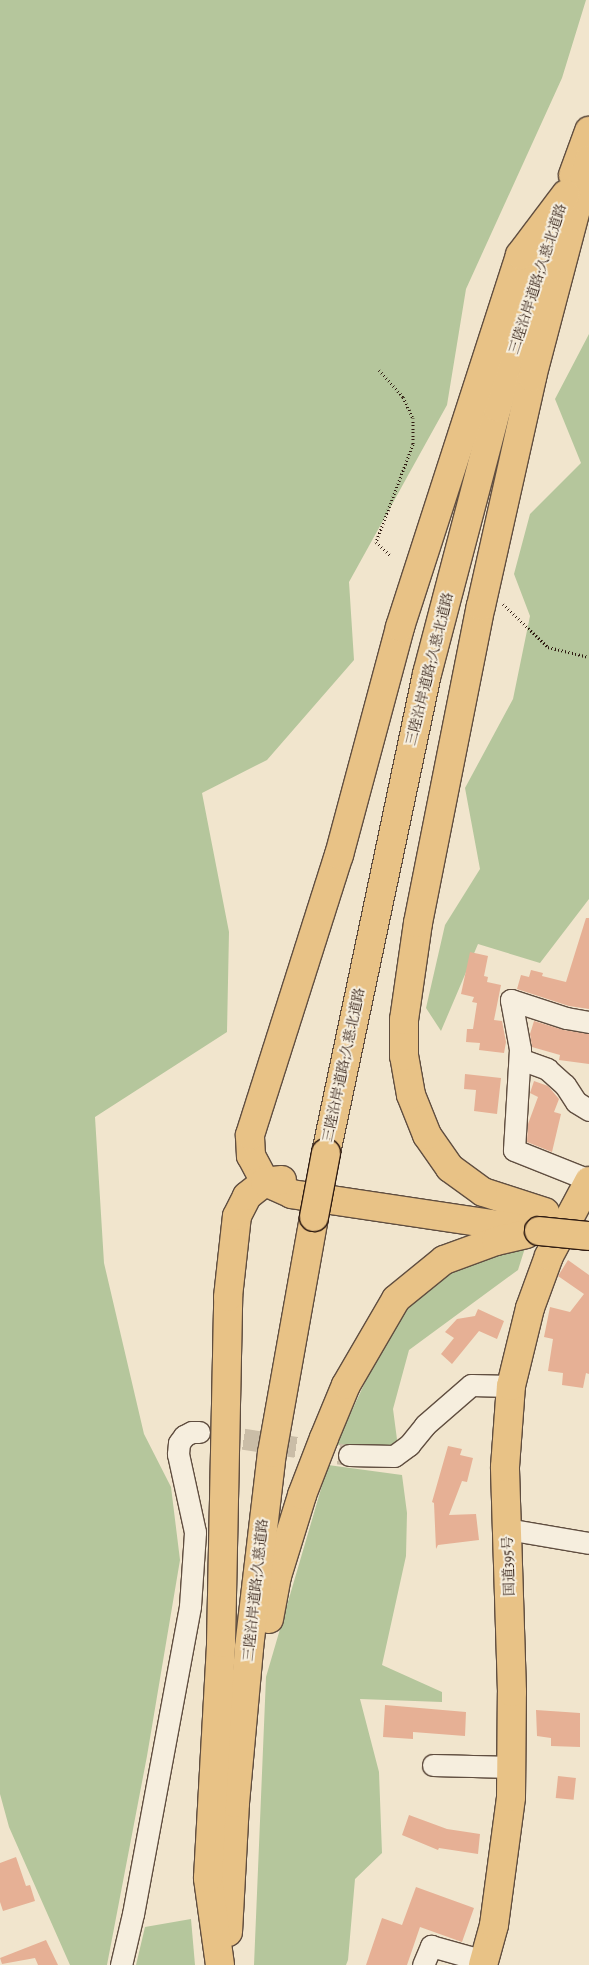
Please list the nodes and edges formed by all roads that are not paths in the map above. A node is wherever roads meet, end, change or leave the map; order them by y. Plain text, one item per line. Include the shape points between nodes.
1 (589, 132) edge
2 (589, 158) edge
3 (566, 194) junction
4 (589, 1022) edge
5 (520, 1059) junction
6 (589, 1110) edge
7 (589, 1180) edge
8 (265, 1182) junction
9 (314, 1217) joint
10 (589, 1218) edge
11 (542, 1221) junction
12 (589, 1236) edge
13 (511, 1386) junction
14 (199, 1432) tunnel mouth
15 (349, 1455) tunnel mouth
16 (507, 1529) junction
17 (589, 1543) edge
18 (245, 1693) junction
19 (433, 1765) dead end
20 (512, 1767) junction
21 (484, 1963) edge
22 (121, 1965) edge
23 (220, 1965) edge
24 (226, 1965) edge
25 (423, 1965) edge

1 - 3 highway, 三陸沿岸道路;久慈北道路
2 - 11 highway via 532,377 481,606 418,923 404,1020 404,1056 411,1095 427,1135 450,1168 483,1192
3 - 8 highway via 520,255 400,627 339,855 250,1135 251,1156
3 - 9 highway, 三陸沿岸道路;久慈北道路, bridge via 543,256 497,407 427,674
4 - 5 street via 511,1000
5 - 6 street via 547,1069 576,1102
5 - 7 street via 514,1150
7 - 13 highway, 国道395号 via 549,1256 530,1308
8 - 11 highway via 292,1194
8 - 23 highway via 247,1196 237,1216 228,1297 221,1643 208,1878
9 - 18 highway, 三陸沿岸道路;久慈道路 via 272,1453
10 - 11 highway
11 - 12 highway, bridge
11 - 18 highway via 444,1260 396,1299 346,1385 302,1495 277,1576 266,1635
13 - 15 street via 471,1385 394,1456
13 - 16 highway, 国道395号 via 505,1467
14 - 22 street via 184,1436 178,1454 195,1532 190,1606
16 - 17 street
16 - 20 highway, 国道395号
18 - 24 highway, 三陸沿岸道路;久慈道路 via 234,1803
19 - 20 street
20 - 21 highway, 国道395号 via 494,1925
21 - 25 street via 431,1946

